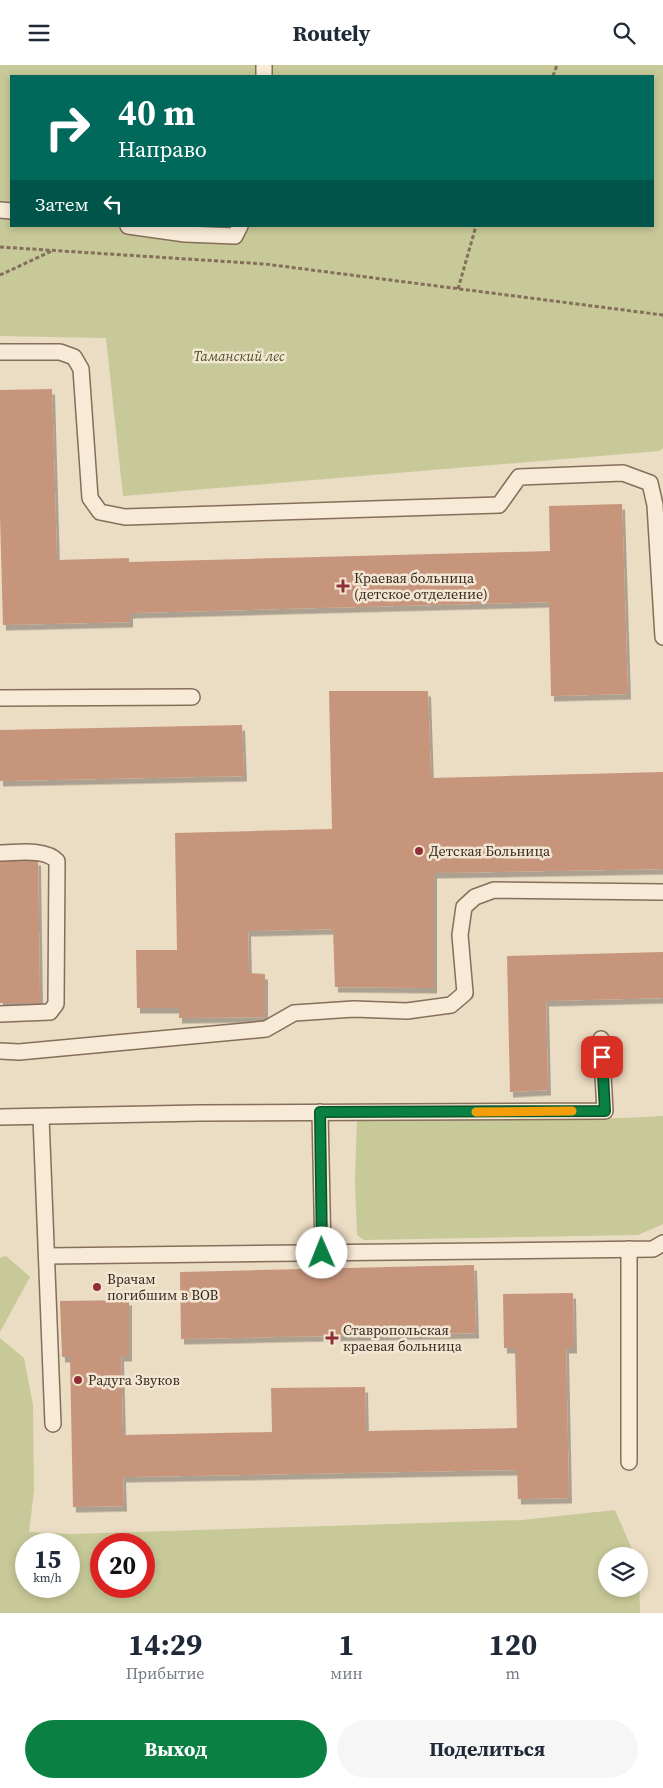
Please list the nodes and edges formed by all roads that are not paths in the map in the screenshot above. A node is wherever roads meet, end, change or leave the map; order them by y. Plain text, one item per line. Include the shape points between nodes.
1 (135, 227) edge
2 (240, 227) edge
3 (0, 352) edge
4 (663, 637) edge
5 (192, 697) dead end
6 (0, 698) edge
7 (0, 853) edge
8 (663, 892) edge
9 (0, 1014) edge
10 (601, 1039) dead end
11 (0, 1051) edge
12 (320, 1112) junction
13 (0, 1117) edge
14 (41, 1117) junction
15 (663, 1243) edge
16 (629, 1249) junction
17 (322, 1253) junction
18 (47, 1256) junction
19 (53, 1424) dead end
20 (629, 1462) dead end

1 - 2 lane via 235,236
3 - 4 lane via 60,352 74,357 82,369 90,498 100,512 125,517 499,505 519,477 623,473 650,483 655,505
5 - 6 lane
7 - 9 lane via 37,853 57,861 56,1004 50,1012
8 - 11 lane via 494,890 475,897 464,907 460,935 465,993 451,1005 407,1011 354,1009 294,1013 266,1029 19,1052
10 - 12 lane via 605,1111
12 - 14 lane
12 - 17 lane
13 - 14 lane
14 - 18 lane
15 - 16 lane via 652,1249
16 - 17 lane
16 - 20 lane
17 - 18 lane
18 - 19 lane

